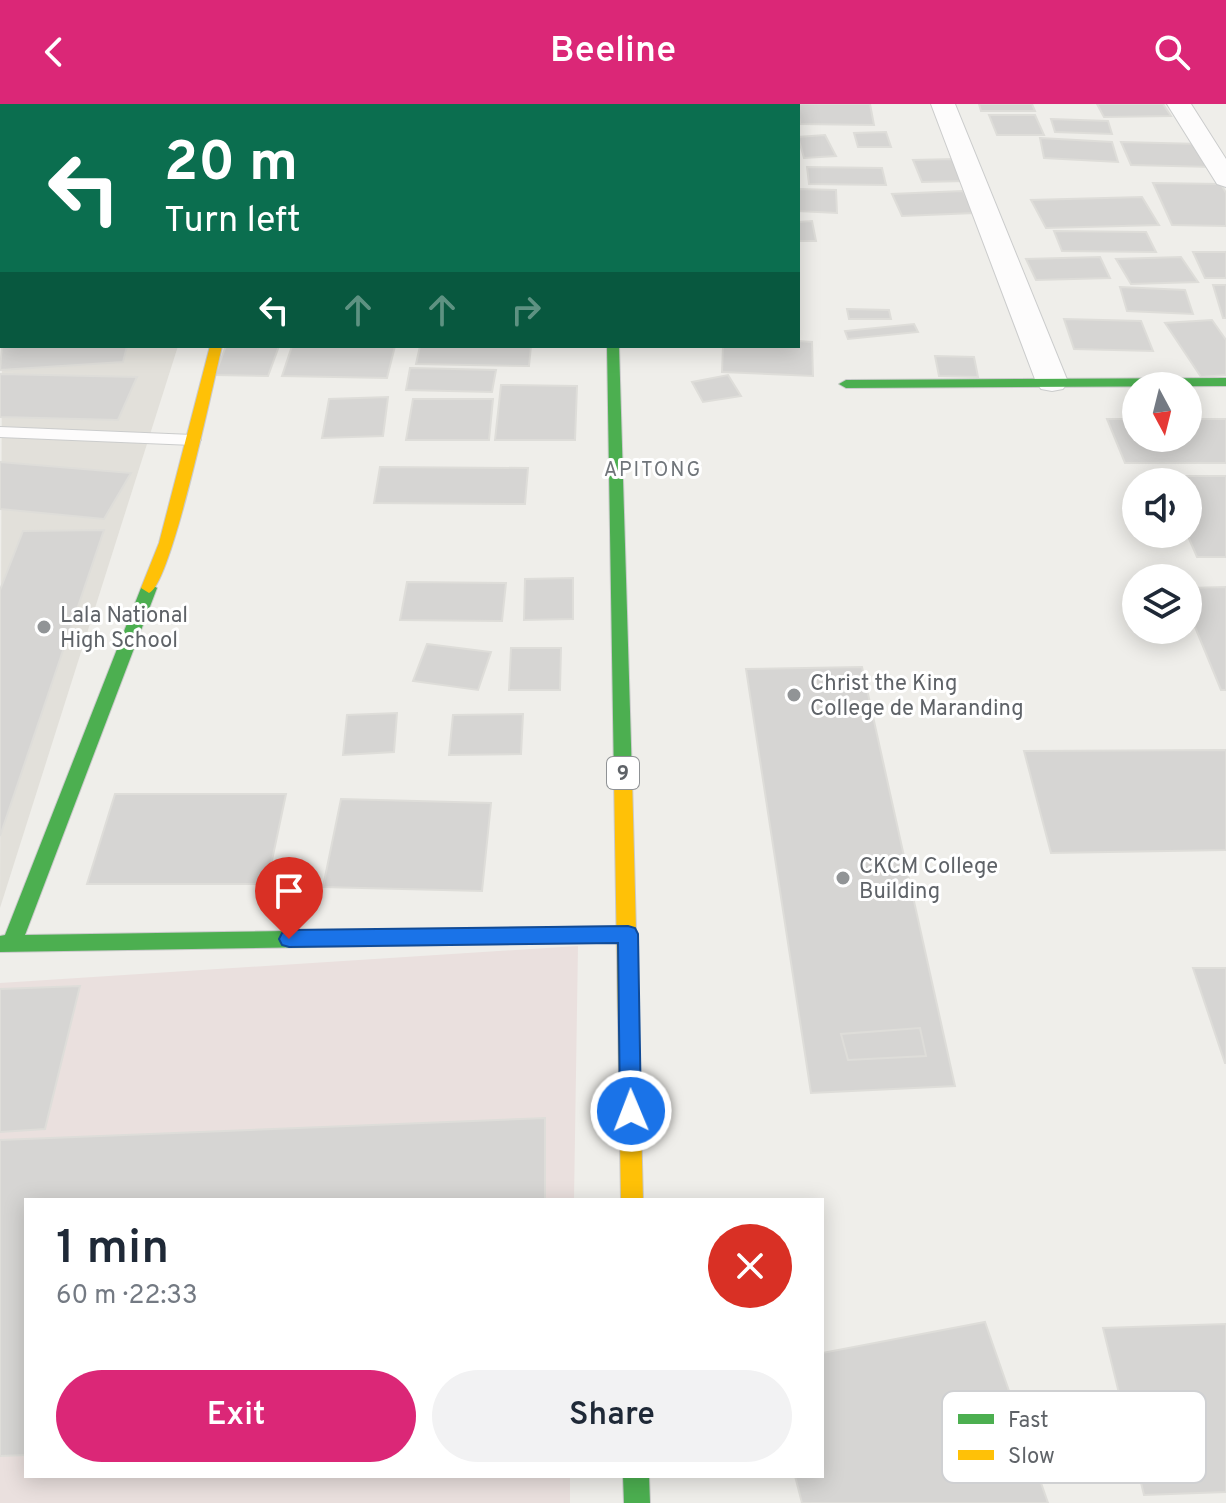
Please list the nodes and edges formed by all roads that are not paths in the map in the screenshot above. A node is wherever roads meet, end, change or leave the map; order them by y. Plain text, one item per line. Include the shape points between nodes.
1 (943, 104) edge
2 (1179, 104) edge
3 (1226, 179) edge
4 (216, 348) edge
5 (613, 348) edge
6 (1052, 382) junction
7 (1226, 382) edge
8 (846, 384) dead end
9 (0, 432) edge
10 (193, 440) junction
11 (628, 934) junction
12 (6, 943) edge
13 (632, 1198) edge
14 (636, 1478) edge
15 (637, 1503) edge

1 - 6 street
2 - 3 street
4 - 10 main road
5 - 11 main road, 9
6 - 7 main road
6 - 8 main road
9 - 10 lane
10 - 12 main road via 167,543
11 - 12 main road
11 - 13 main road, 9
14 - 15 main road

